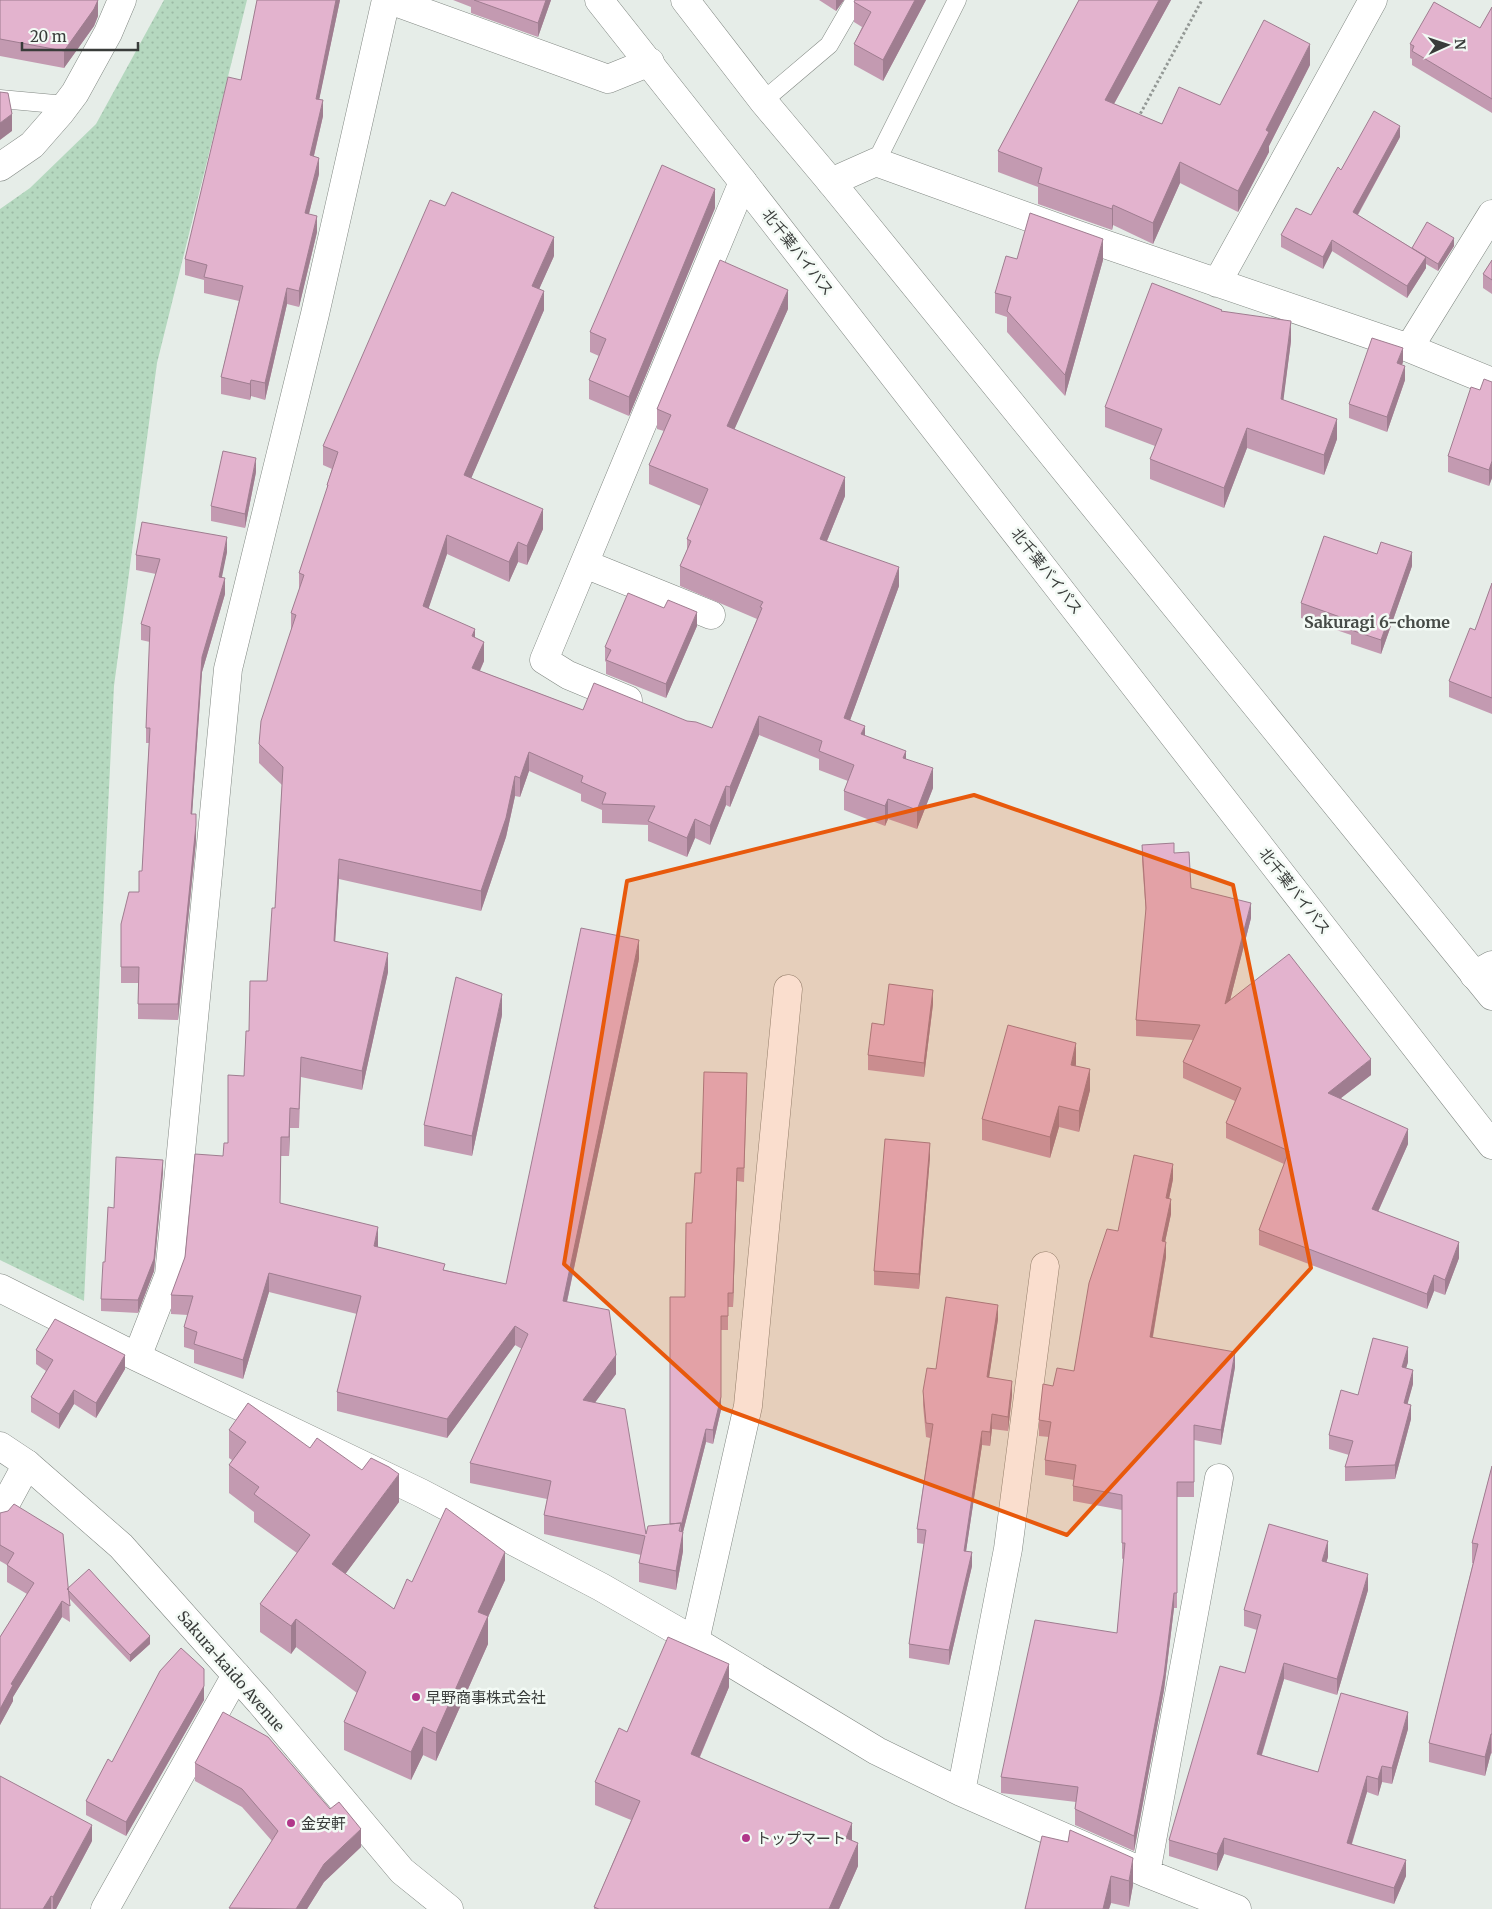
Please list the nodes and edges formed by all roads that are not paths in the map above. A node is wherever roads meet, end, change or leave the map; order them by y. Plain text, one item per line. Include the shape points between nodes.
1 (122, 0) edge
2 (386, 0) edge
3 (390, 0) edge
4 (599, 0) edge
5 (685, 0) edge
6 (855, 0) edge
7 (957, 0) edge
8 (1373, 0) edge
9 (650, 62) junction
10 (0, 99) edge
11 (763, 101) junction
12 (66, 105) junction
13 (876, 162) junction
14 (0, 167) edge
15 (744, 182) junction
16 (831, 182) junction
17 (1492, 214) edge
18 (1217, 283) junction
19 (1409, 348) junction
20 (1492, 382) edge
21 (585, 564) junction
22 (711, 615) dead end
23 (649, 708) edge
24 (1483, 970) edge
25 (788, 990) dead end
26 (1492, 996) edge
27 (1492, 1144) edge
28 (1045, 1266) dead end
29 (0, 1288) edge
30 (137, 1357) junction
31 (0, 1446) edge
32 (27, 1464) junction
33 (1219, 1478) dead end
34 (0, 1514) edge
35 (695, 1641) junction
36 (236, 1675) junction
37 (961, 1792) junction
38 (1146, 1873) junction
39 (105, 1909) edge
40 (449, 1909) edge
41 (1237, 1909) edge

1 - 12 main road via 108,33
2 - 30 main road via 315,314 228,669 169,1275
3 - 9 main road via 608,79
4 - 9 main road, 北千葉バイパス
5 - 11 main road
6 - 11 lane via 829,45
7 - 13 lane
8 - 18 main road
9 - 15 main road, 北千葉バイパス
10 - 12 lane
11 - 16 main road
12 - 14 main road via 32,145
13 - 16 main road
13 - 18 main road
15 - 21 main road
15 - 27 main road, 北千葉バイパス
16 - 24 main road
17 - 19 main road
18 - 19 main road
19 - 20 main road
21 - 22 main road
21 - 23 main road via 544,660 568,676
24 - 26 main road
25 - 35 main road via 748,1406
28 - 37 main road via 1008,1549
29 - 30 main road
30 - 35 main road via 421,1494 601,1587
31 - 32 main road, Sakura-kaido Avenue
32 - 34 main road
32 - 36 main road, Sakura-kaido Avenue via 121,1546
33 - 38 main road
35 - 37 main road via 878,1751
36 - 39 main road
36 - 40 main road, Sakura-kaido Avenue via 402,1871
37 - 38 main road
38 - 41 main road

